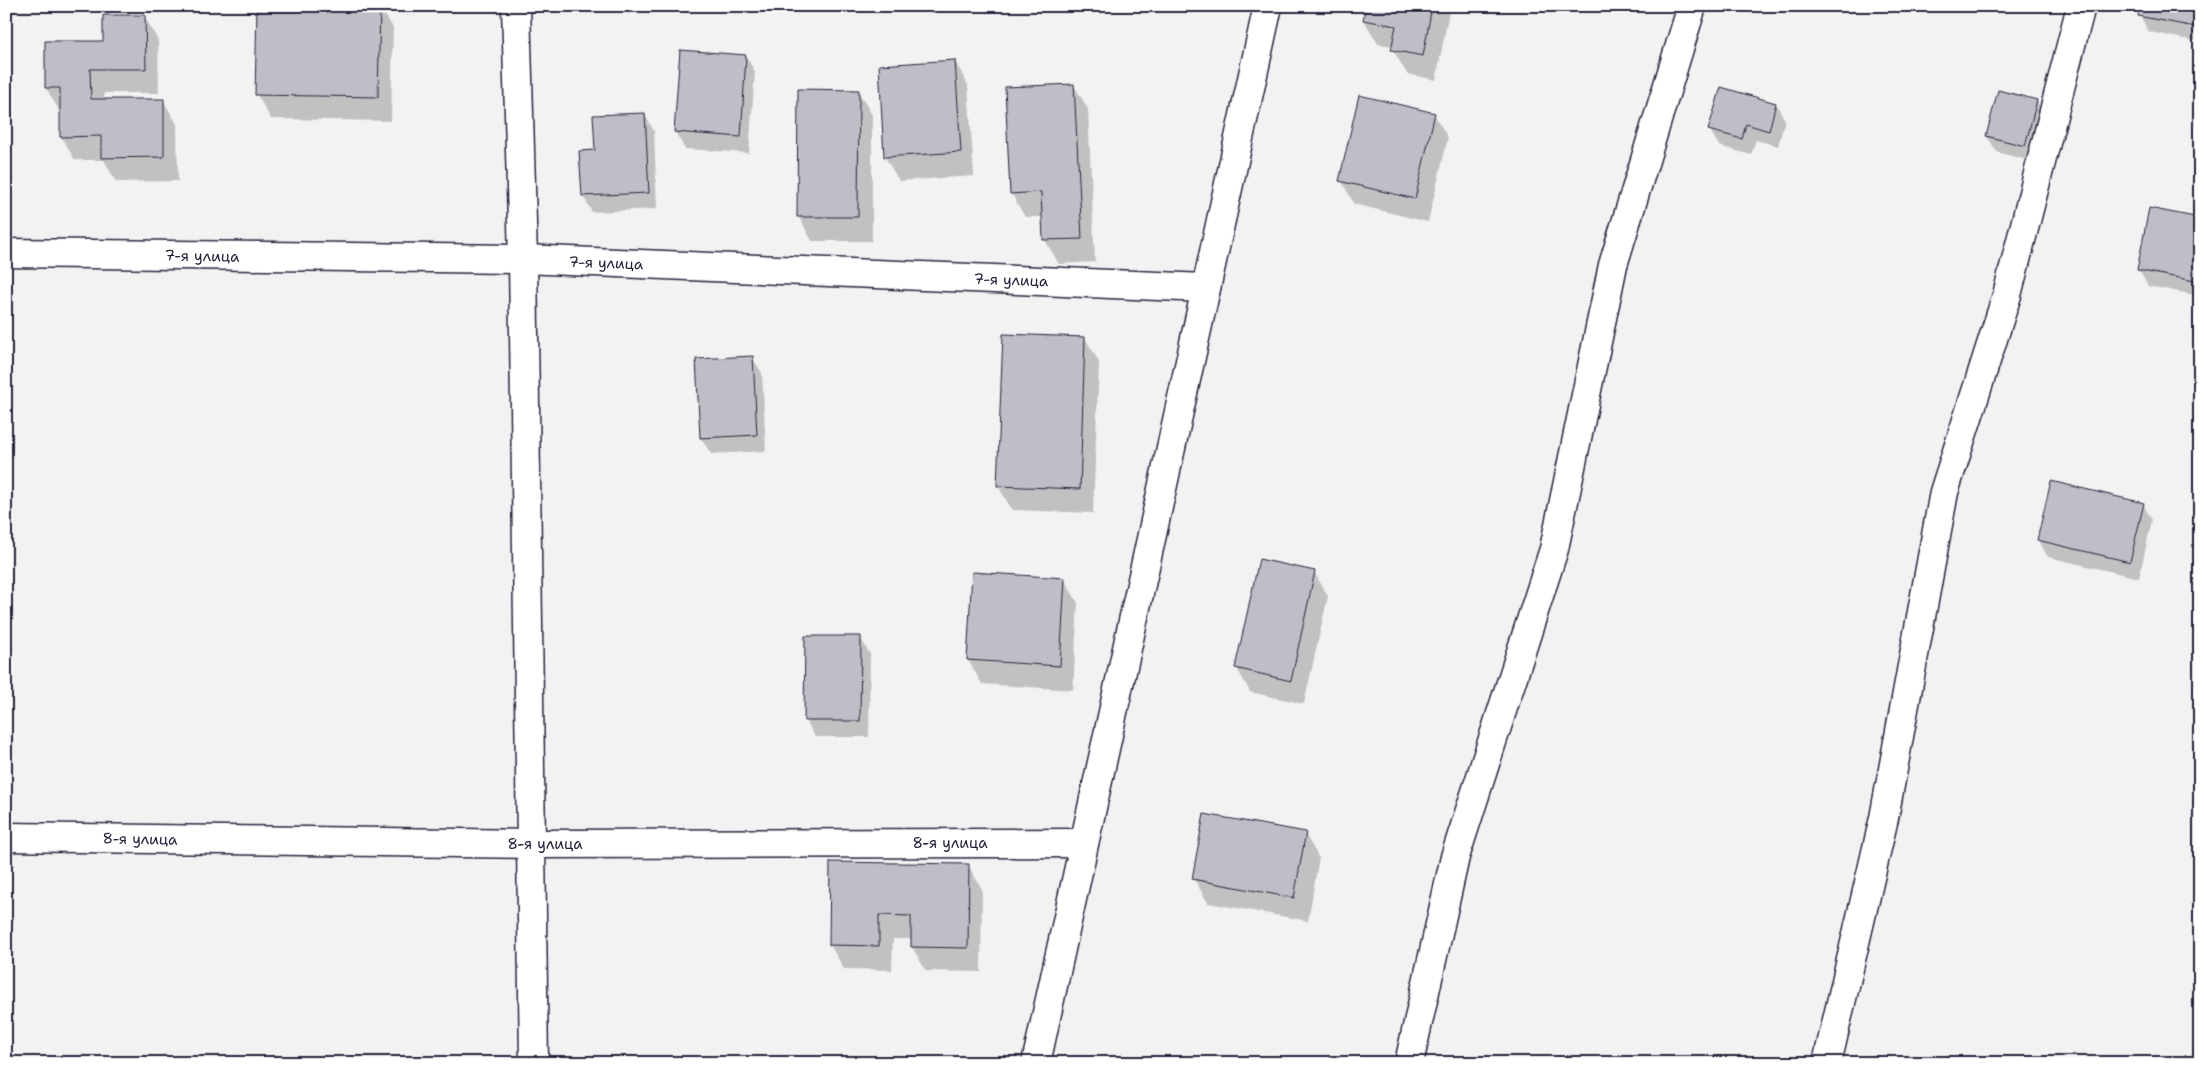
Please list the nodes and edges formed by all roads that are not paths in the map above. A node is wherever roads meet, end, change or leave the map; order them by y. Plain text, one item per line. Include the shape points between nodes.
1 (516, 6) edge
2 (1268, 6) edge
3 (1692, 6) edge
4 (2081, 6) edge
5 (6, 254) edge
6 (524, 259) junction
7 (1206, 288) junction
8 (6, 837) edge
9 (1084, 843) junction
10 (533, 844) junction
11 (534, 1063) edge
12 (1036, 1063) edge
13 (1410, 1063) edge
14 (1827, 1063) edge

1 - 6 street
2 - 7 street
3 - 13 street via 1614,265 1554,549 1455,857
4 - 14 street via 2007,294 1944,492 1884,818
5 - 6 street, 7-я улица
6 - 7 street, 7-я улица
6 - 10 street
7 - 9 street
8 - 10 street, 8-я улица
9 - 10 street, 8-я улица
9 - 12 street
10 - 11 street

